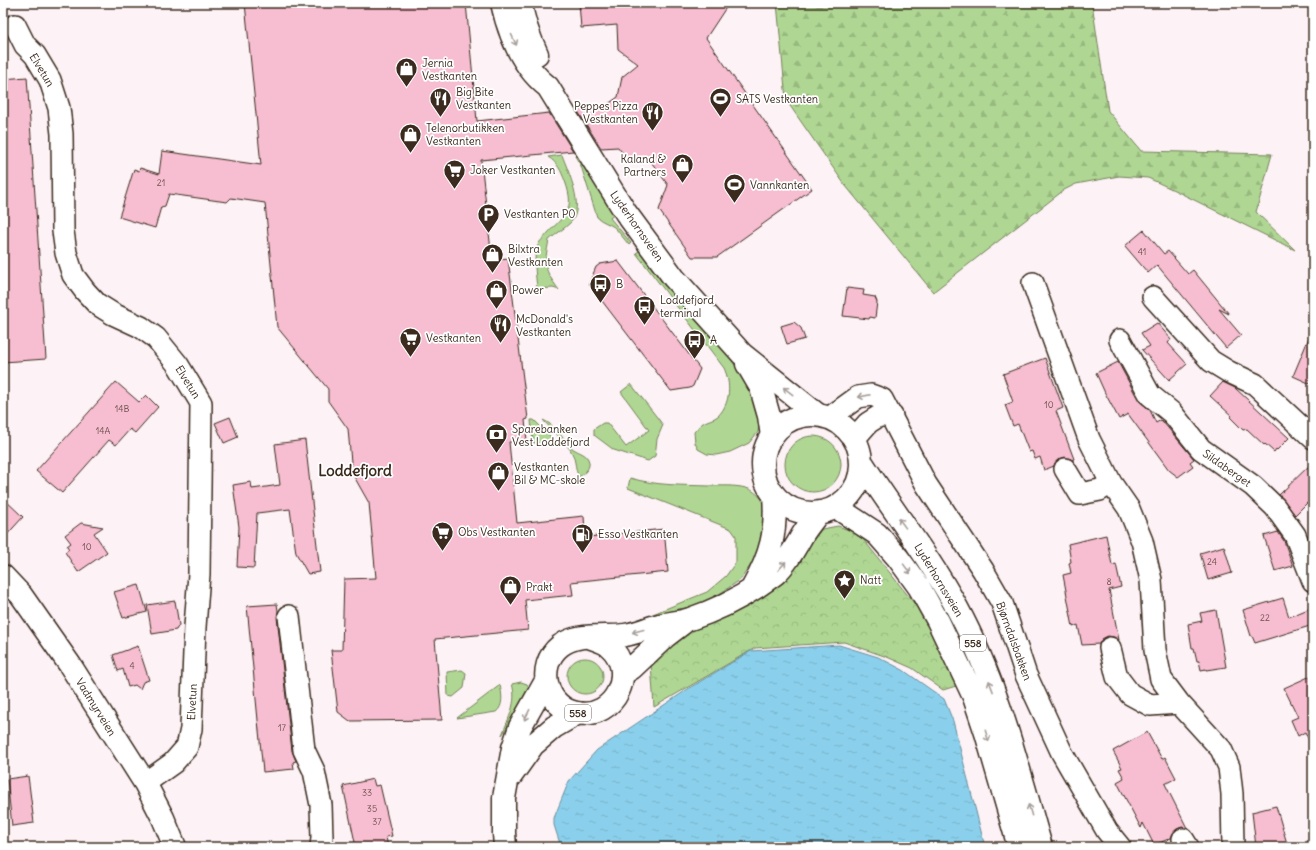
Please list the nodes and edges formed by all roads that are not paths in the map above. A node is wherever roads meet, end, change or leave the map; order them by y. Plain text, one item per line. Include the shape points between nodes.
1 (502, 3) edge
2 (521, 3) edge
3 (15, 25) dead end
4 (548, 87) junction
5 (1033, 283) dead end
6 (1153, 297) dead end
7 (1120, 340) dead end
8 (742, 354) junction
9 (824, 416) junction
10 (892, 416) junction
11 (772, 436) junction
12 (1313, 438) edge
13 (854, 439) junction
14 (861, 461) junction
15 (1065, 469) dead end
16 (1111, 483) junction
17 (774, 495) junction
18 (828, 509) junction
19 (3, 576) edge
20 (1313, 581) edge
21 (751, 590) junction
22 (290, 616) dead end
23 (689, 619) junction
24 (589, 638) junction
25 (1110, 648) dead end
26 (622, 674) junction
27 (546, 681) junction
28 (1179, 704) junction
29 (578, 713) junction
30 (508, 780) junction
31 (145, 782) junction
32 (175, 847) edge
33 (321, 847) edge
34 (506, 847) edge
35 (1019, 847) edge
36 (1041, 847) edge
37 (1120, 847) edge
38 (1233, 847) edge

1 -> 4 main road, Lyderhornsveien via 508,28 523,59 537,79
2 - 4 main road, Lyderhornsveien via 528,37 546,73
3 - 31 street, Elvetun via 25,45 35,55 50,80 60,108 63,231 66,253 73,274 98,304 156,338 178,365 201,403 199,574 191,729 187,747 173,762
4 - 8 main road, Lyderhornsveien via 626,213 674,278
5 - 16 street via 1089,439
6 - 12 street via 1211,361 1255,384
7 - 20 street, Sildaberget via 1150,395 1172,413 1201,450 1253,486 1275,507 1295,535
9 -> 8 main road, Lyderhornsveien
8 - 11 main road, Lyderhornsveien via 761,388
10 -> 9 street, Bjørndalsbakken via 882,399 871,395 858,397
9 - 11 main road, 558 via 805,415 792,419
9 - 13 main road, 558 via 839,422
10 - 13 street via 879,416 868,423
10 - 37 street, Bjørndalsbakken via 926,484 1002,603 1026,675 1062,752 1107,831
11 - 17 main road, 558 via 767,445 763,466
13 - 14 main road, 558
14 - 18 main road, 558 via 861,472 852,492 845,500
36 -> 14 main road, Lyderhornsveien / 558 via 992,687 963,621 935,570
15 - 16 street via 1080,494 1100,490
16 - 28 street via 1129,509 1142,541 1151,580 1155,650 1161,679
17 - 18 main road, 558 via 793,509 806,512
17 - 21 main road, 558 via 776,512 773,536 763,569
21 -> 18 main road, 558 via 775,574
18 -> 35 main road, Lyderhornsveien / 558 via 877,534 919,587 974,697
19 - 31 main road, Vadmyrveien via 21,596 70,665
21 - 23 main road, 558 via 714,610
22 - 33 street via 304,750 314,771 321,805
23 -> 24 main road, 558 via 625,635
23 - 26 main road, 558
24 - 26 main road, 558 via 600,641 612,650
24 - 27 main road, 558 via 569,640 553,652 547,666
25 - 28 street via 1117,677 1130,694 1150,705
26 - 29 main road, 558 via 620,688 613,701 597,712
27 - 29 main road, 558 via 550,693 558,704 568,711
27 -> 30 main road, 558 via 520,727
28 - 38 street via 1221,749 1229,767
29 - 30 main road, 558 via 554,727 533,746
30 - 34 main road, 558 via 504,798
31 - 32 main road, Vadmyrveien

